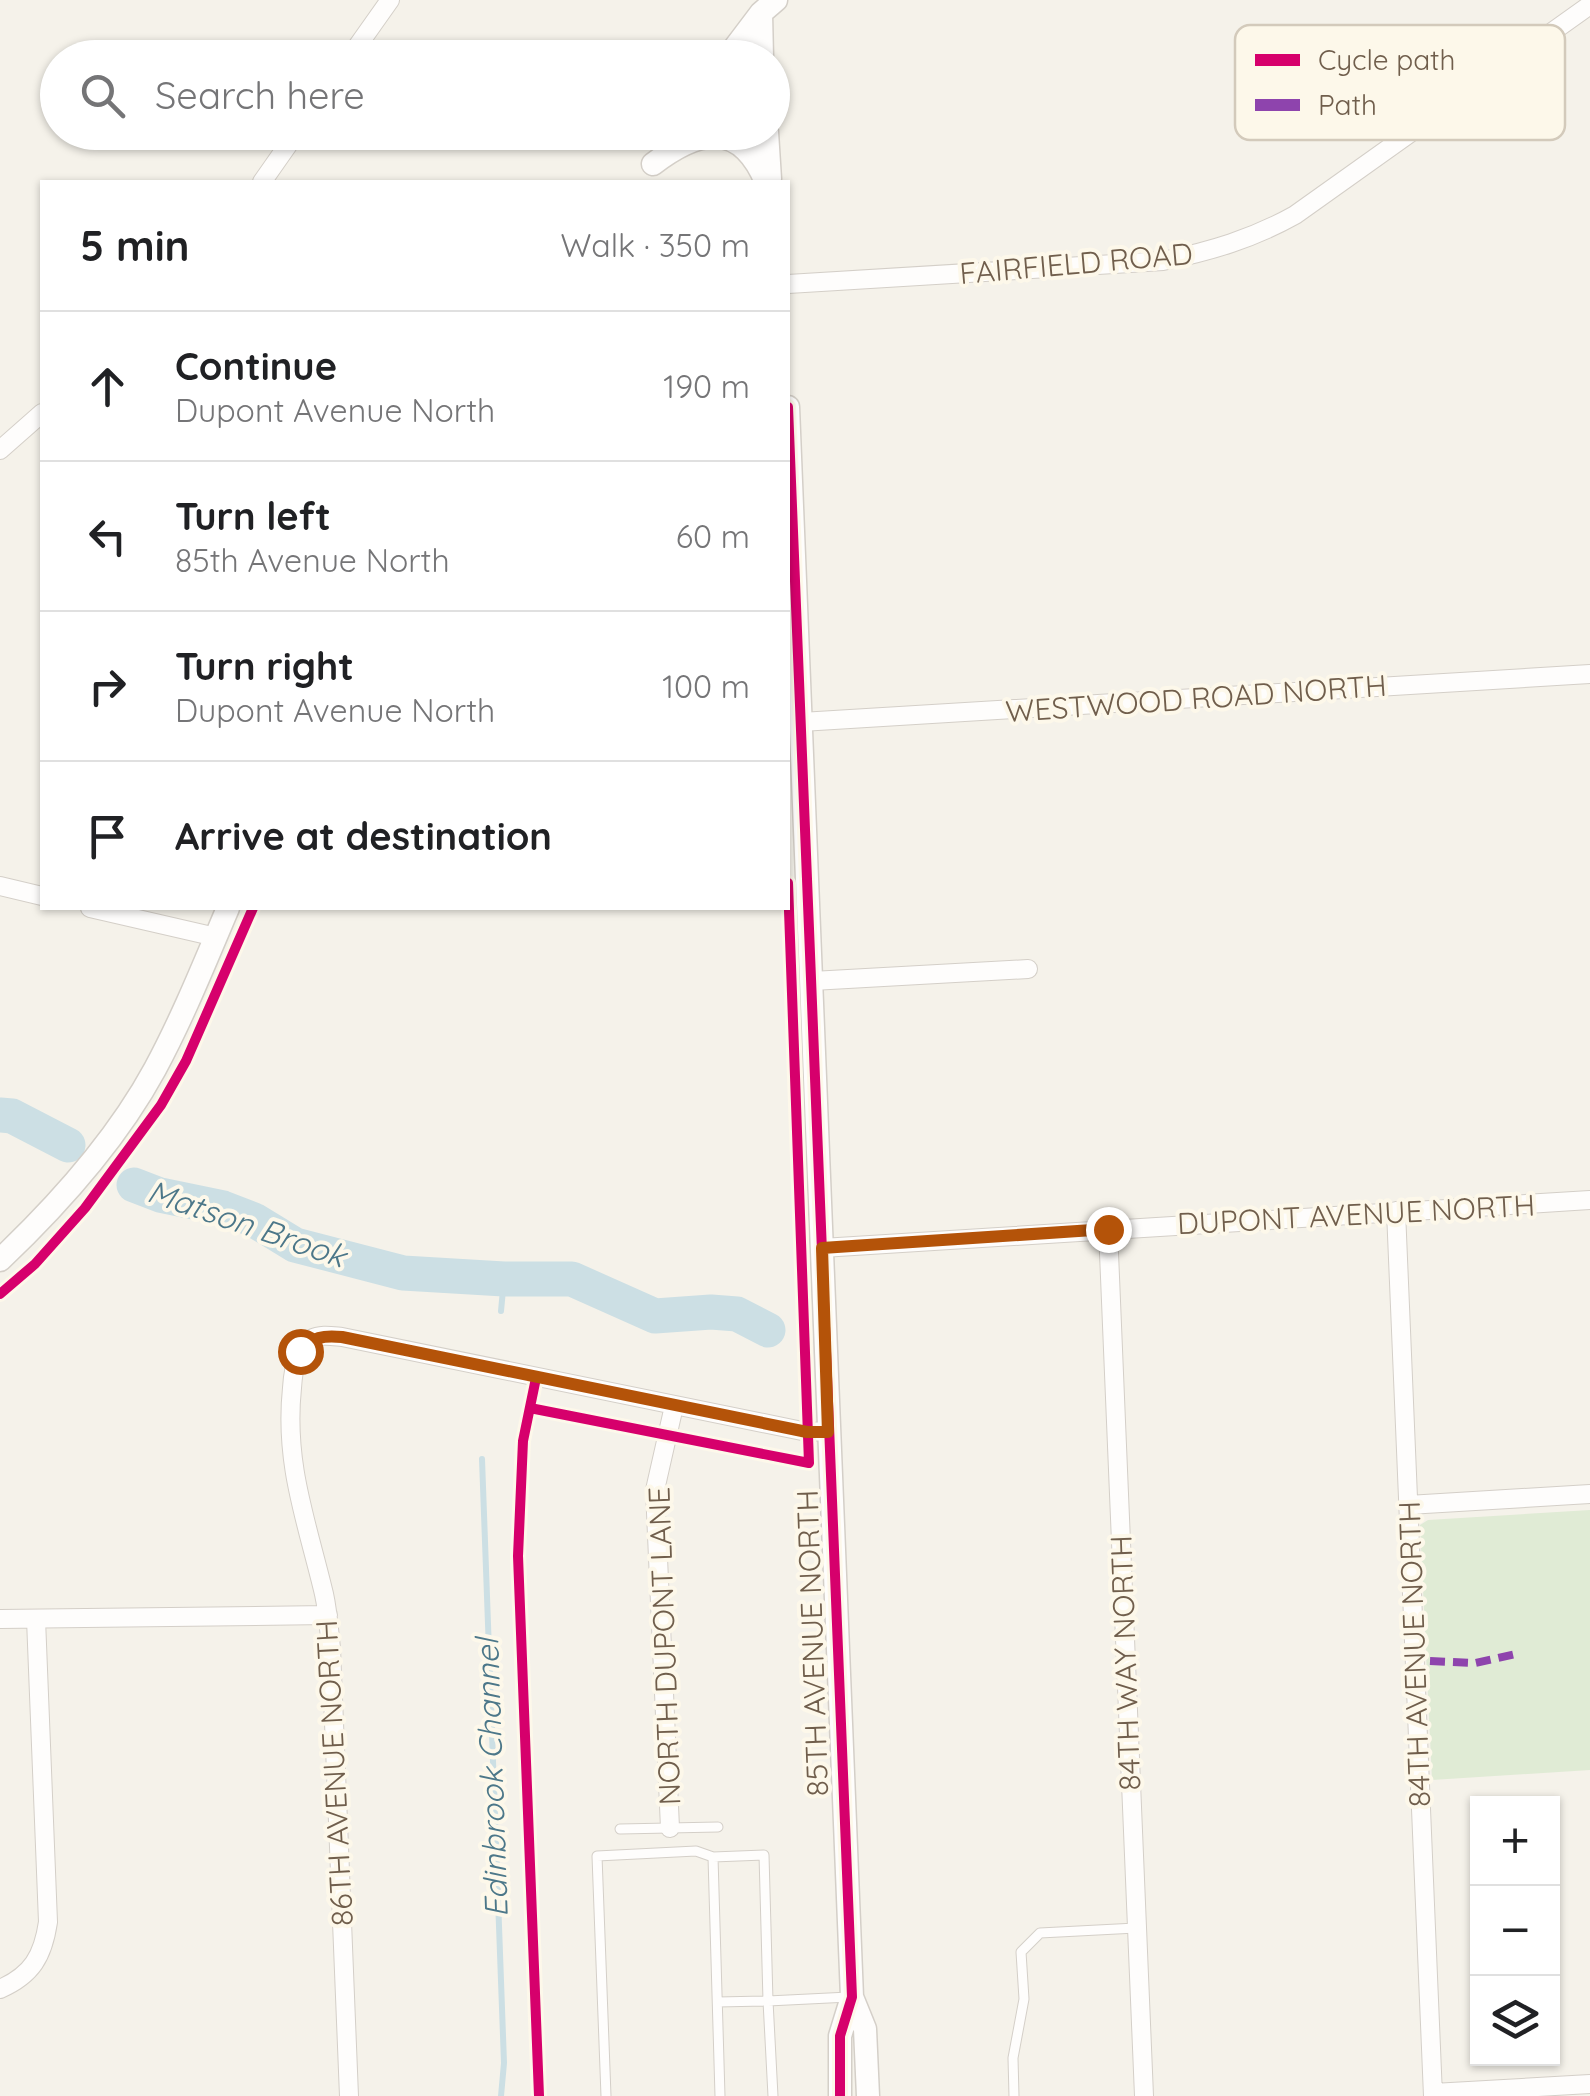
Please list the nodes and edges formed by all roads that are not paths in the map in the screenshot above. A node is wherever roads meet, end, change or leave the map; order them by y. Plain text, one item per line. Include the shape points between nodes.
1 (390, 0) edge
2 (766, 4) edge
3 (1590, 4) edge
4 (1561, 25) edge
5 (362, 40) edge
6 (740, 40) edge
7 (763, 40) edge
8 (1400, 140) edge
9 (284, 150) edge
10 (661, 150) edge
11 (677, 150) edge
12 (746, 150) edge
13 (767, 150) edge
14 (647, 173) edge
15 (263, 180) edge
16 (767, 180) edge
17 (768, 180) edge
18 (790, 284) edge
19 (40, 415) edge
20 (0, 450) edge
21 (790, 455) edge
22 (1590, 674) edge
23 (801, 722) junction
24 (0, 886) edge
25 (40, 896) edge
26 (99, 910) edge
27 (227, 910) edge
28 (216, 937) junction
29 (1028, 970) dead end
30 (812, 981) junction
31 (1590, 1200) edge
32 (1396, 1212) junction
33 (1108, 1229) junction
34 (822, 1248) junction
35 (0, 1260) edge
36 (674, 1406) junction
37 (828, 1432) junction
38 (1590, 1494) edge
39 (1408, 1505) junction
40 (328, 1615) junction
41 (0, 1619) edge
42 (36, 1619) junction
43 (718, 1826) dead end
44 (670, 1828) junction
45 (620, 1829) dead end
46 (713, 1856) junction
47 (1136, 1928) junction
48 (0, 1990) edge
49 (852, 1997) junction
50 (768, 2001) junction
51 (718, 2002) junction
52 (1590, 2084) edge
53 (1433, 2095) edge
54 (349, 2096) edge
55 (606, 2096) edge
56 (720, 2096) edge
57 (773, 2096) edge
58 (840, 2096) edge
59 (868, 2096) edge
60 (1014, 2096) edge
61 (1144, 2096) edge

1 - 5 street
2 - 6 street
2 - 7 street
3 - 4 street, FAIRFIELD ROAD
8 - 18 street, FAIRFIELD ROAD via 1295,215 1213,251 1163,261
9 - 15 street
10 - 14 street
11 - 14 street
12 - 16 street
13 - 17 street
19 - 20 street
21 - 23 street, 85TH AVENUE NORTH
22 - 23 street, WESTWOOD ROAD NORTH
23 - 30 street, 85TH AVENUE NORTH
24 - 25 street
26 - 28 street
27 - 28 street
28 - 35 street via 130,1110 69,1189
29 - 30 street
30 - 34 street, 85TH AVENUE NORTH
31 - 32 street, DUPONT AVENUE NORTH
32 - 33 street, DUPONT AVENUE NORTH
32 - 39 street, 84TH AVENUE NORTH
33 - 34 street, DUPONT AVENUE NORTH
33 - 47 street, 84TH WAY NORTH
34 - 37 street, 85TH AVENUE NORTH
36 - 37 street
36 - 40 street, 86TH AVENUE NORTH via 342,1337 310,1340 293,1374 290,1450
36 - 44 street, NORTH DUPONT LANE via 655,1490
37 - 49 street, 85TH AVENUE NORTH
38 - 39 street
39 - 53 street, 84TH AVENUE NORTH
40 - 42 street
40 - 54 street, 86TH AVENUE NORTH
41 - 42 street
42 - 48 street via 48,1922 36,1965
43 - 44 lane
44 - 45 lane
46 - 50 lane via 764,1855
46 - 51 lane
46 - 55 lane via 596,1856
47 - 60 lane via 1040,1933 1021,1952 1024,1999
47 - 61 street, 84TH WAY NORTH
49 - 50 lane
49 - 58 street, 85TH AVENUE NORTH via 840,2036
49 - 59 street, 85TH AVENUE NORTH via 865,2029
50 - 51 lane
50 - 57 lane
51 - 56 lane
52 - 53 street

